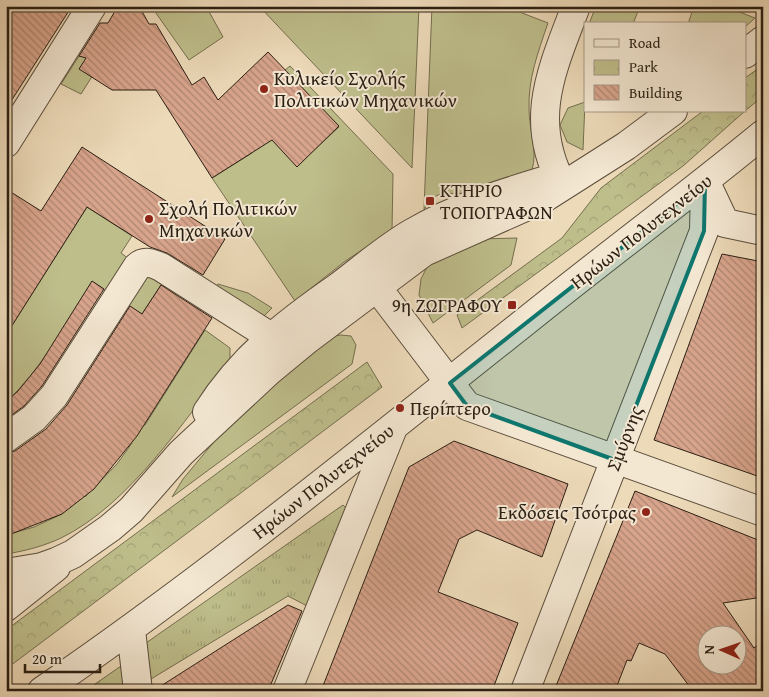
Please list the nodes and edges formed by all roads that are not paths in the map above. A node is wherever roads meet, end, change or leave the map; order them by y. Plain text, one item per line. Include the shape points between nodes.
1 (92, 6) edge
2 (576, 6) edge
3 (672, 112) edge
4 (763, 134) edge
5 (6, 143) edge
6 (560, 182) junction
7 (705, 182) junction
8 (763, 231) edge
9 (370, 278) junction
10 (271, 337) junction
11 (450, 382) junction
12 (394, 426) junction
13 (6, 438) edge
14 (182, 453) junction
15 (615, 460) junction
16 (763, 512) edge
17 (73, 554) junction
18 (6, 573) edge
19 (6, 606) edge
20 (131, 630) junction
21 (42, 691) edge
22 (138, 691) edge
23 (287, 691) edge
24 (526, 691) edge

1 - 5 street
2 - 6 street via 546,89 544,122
3 - 6 street via 594,167
4 - 7 street, Ηρώων Πολυτεχνείου
6 - 9 street via 541,200 460,234
7 - 8 street via 725,224
7 - 11 street, Ηρώων Πολυτεχνείου
7 - 15 street, Σμύρνης via 704,231
9 - 10 street via 292,319
9 - 11 street
9 - 14 street
10 - 13 street via 161,267 150,262 139,265 54,396 34,418
10 - 14 street via 218,394
11 - 12 street, Ηρώων Πολυτεχνείου
11 - 15 street via 468,406
12 - 20 street, Ηρώων Πολυτεχνείου
12 - 23 street
14 - 17 street via 131,510
15 - 16 street
15 - 24 street, Σμύρνης
17 - 18 street via 42,567
17 - 19 street
20 - 21 street, Ηρώων Πολυτεχνείου
20 - 22 street

